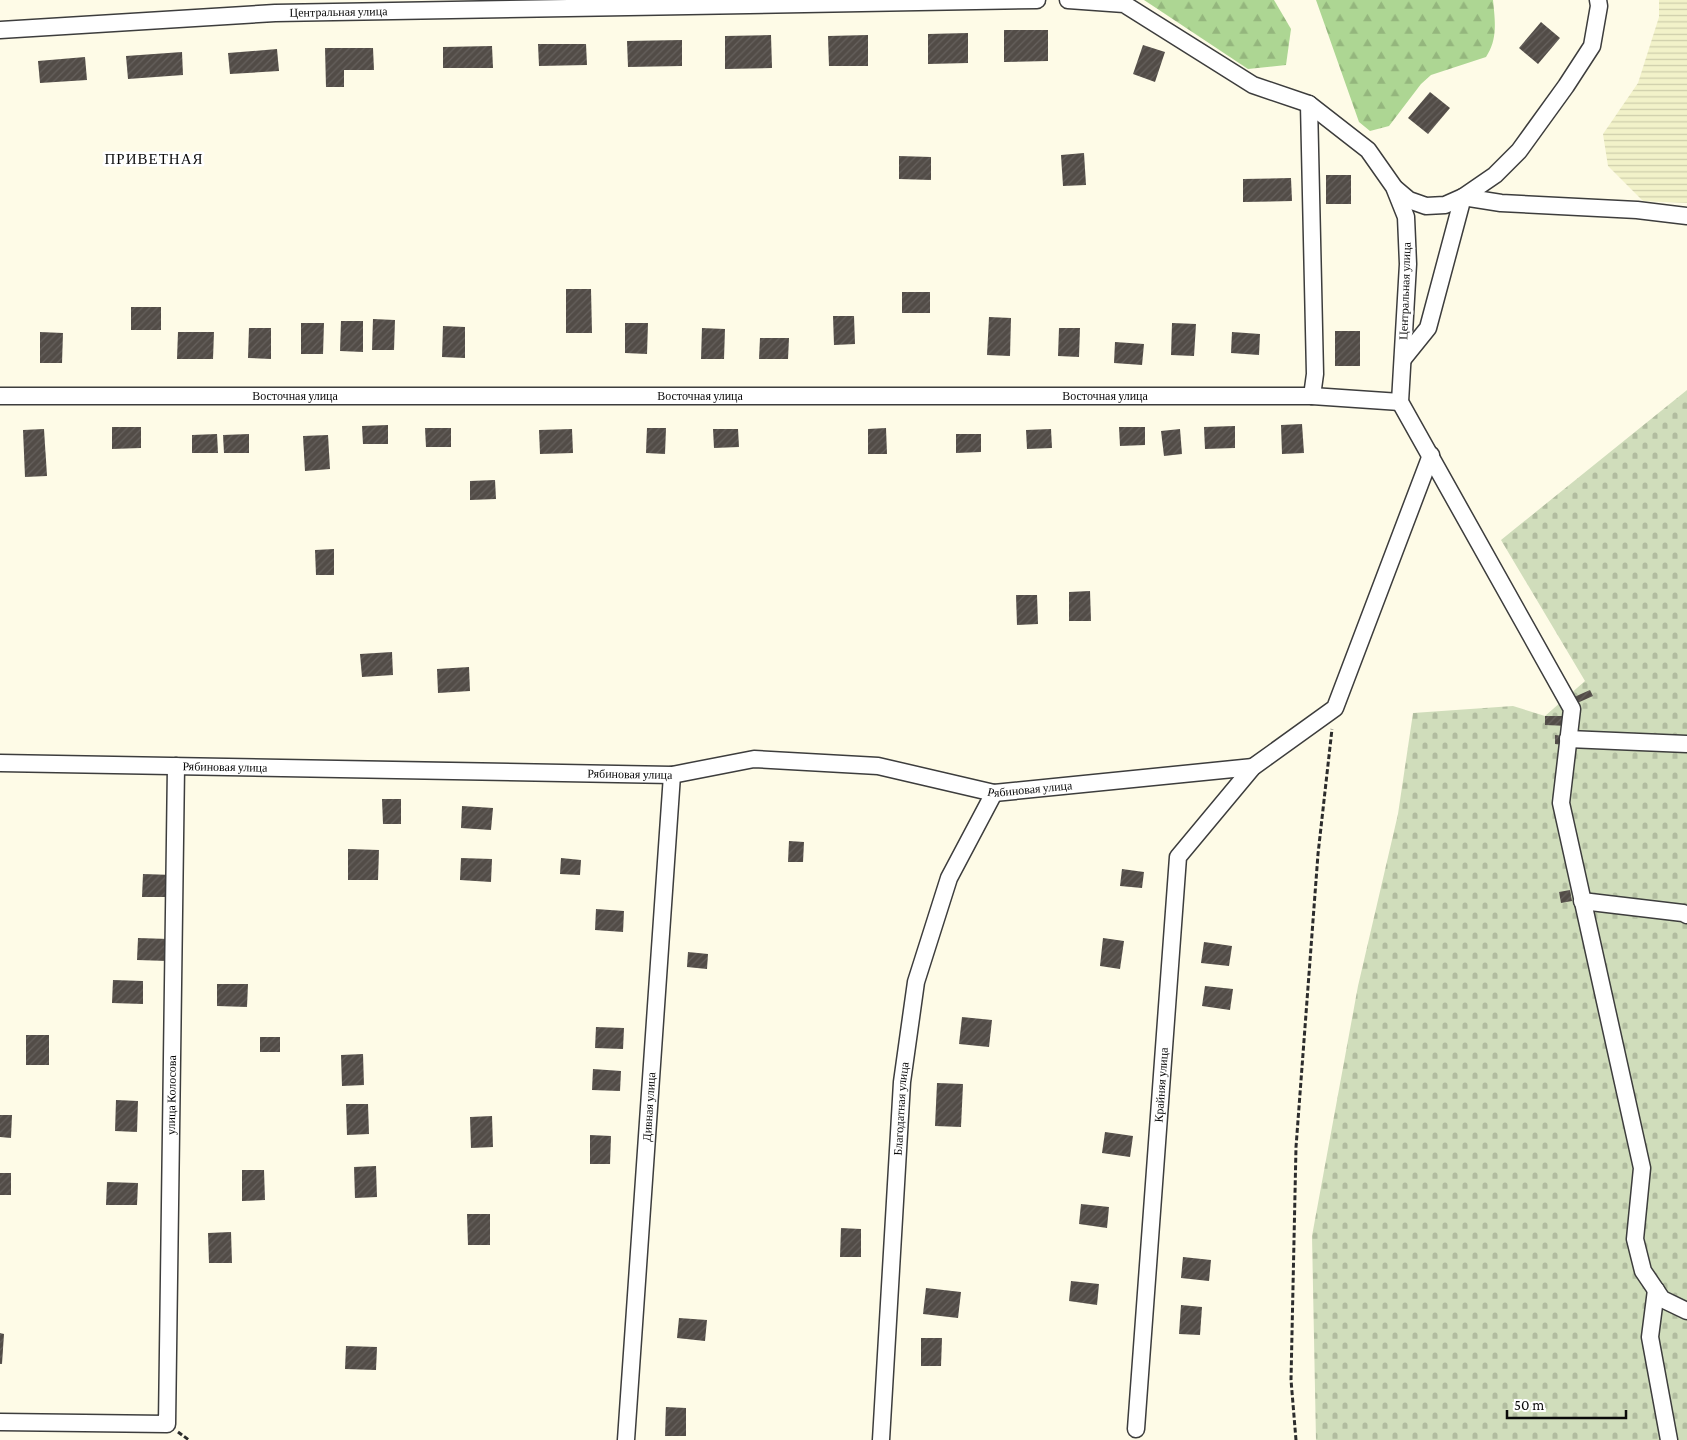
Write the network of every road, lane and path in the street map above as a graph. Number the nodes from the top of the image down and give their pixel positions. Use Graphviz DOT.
graph roads {
  1 [pos="1036,0"];
  2 [pos="1068,0"];
  3 [pos="1598,0"];
  4 [pos="275,7"];
  5 [pos="0,30"];
  6 [pos="1308,104"];
  7 [pos="1394,187"];
  8 [pos="1463,197"];
  9 [pos="1687,216"];
  10 [pos="1403,359"];
  11 [pos="0,396"];
  12 [pos="1312,396"];
  13 [pos="1400,402"];
  14 [pos="1431,455"];
  15 [pos="1334,708"];
  16 [pos="1568,739"];
  17 [pos="1687,744"];
  18 [pos="0,763"];
  19 [pos="176,766"];
  20 [pos="1253,767"];
  21 [pos="672,775"];
  22 [pos="994,793"];
  23 [pos="1582,901"];
  24 [pos="1687,915"];
  25 [pos="1656,1290"];
  26 [pos="1687,1311"];
  27 [pos="0,1422"];
  28 [pos="1136,1428"];
  29 [pos="626,1440"];
  30 [pos="881,1440"];
  31 [pos="1296,1440"];
  32 [pos="1669,1440"];
  1 -- 4 [label="street, Центральная улица"];
  2 -- 6 [label="street, Центральная улица"];
  3 -- 8 [label="street"];
  4 -- 5 [label="street, Центральная улица"];
  6 -- 7 [label="street, Центральная улица"];
  6 -- 12 [label="street"];
  7 -- 8 [label="street"];
  7 -- 10 [label="street, Центральная улица"];
  8 -- 9 [label="street"];
  8 -- 10 [label="street"];
  10 -- 13 [label="street, Центральная улица"];
  11 -- 12 [label="street, Восточная улица"];
  12 -- 13 [label="street, Восточная улица"];
  13 -- 14 [label="street"];
  14 -- 15 [label="street"];
  14 -- 16 [label="street"];
  15 -- 20 [label="street, Крайняя улица"];
  15 -- 31 [label="path"];
  16 -- 17 [label="street"];
  16 -- 23 [label="street"];
  18 -- 19 [label="street, Рябиновая улица"];
  19 -- 21 [label="street, Рябиновая улица"];
  19 -- 27 [label="street, улица Колосова"];
  20 -- 22 [label="street, Рябиновая улица"];
  20 -- 28 [label="street, Крайняя улица"];
  21 -- 22 [label="street, Рябиновая улица"];
  21 -- 29 [label="street, Дивная улица"];
  22 -- 30 [label="street, Благодатная улица"];
  23 -- 24 [label="street"];
  23 -- 25 [label="street"];
  25 -- 26 [label="street"];
  25 -- 32 [label="street"];
}
